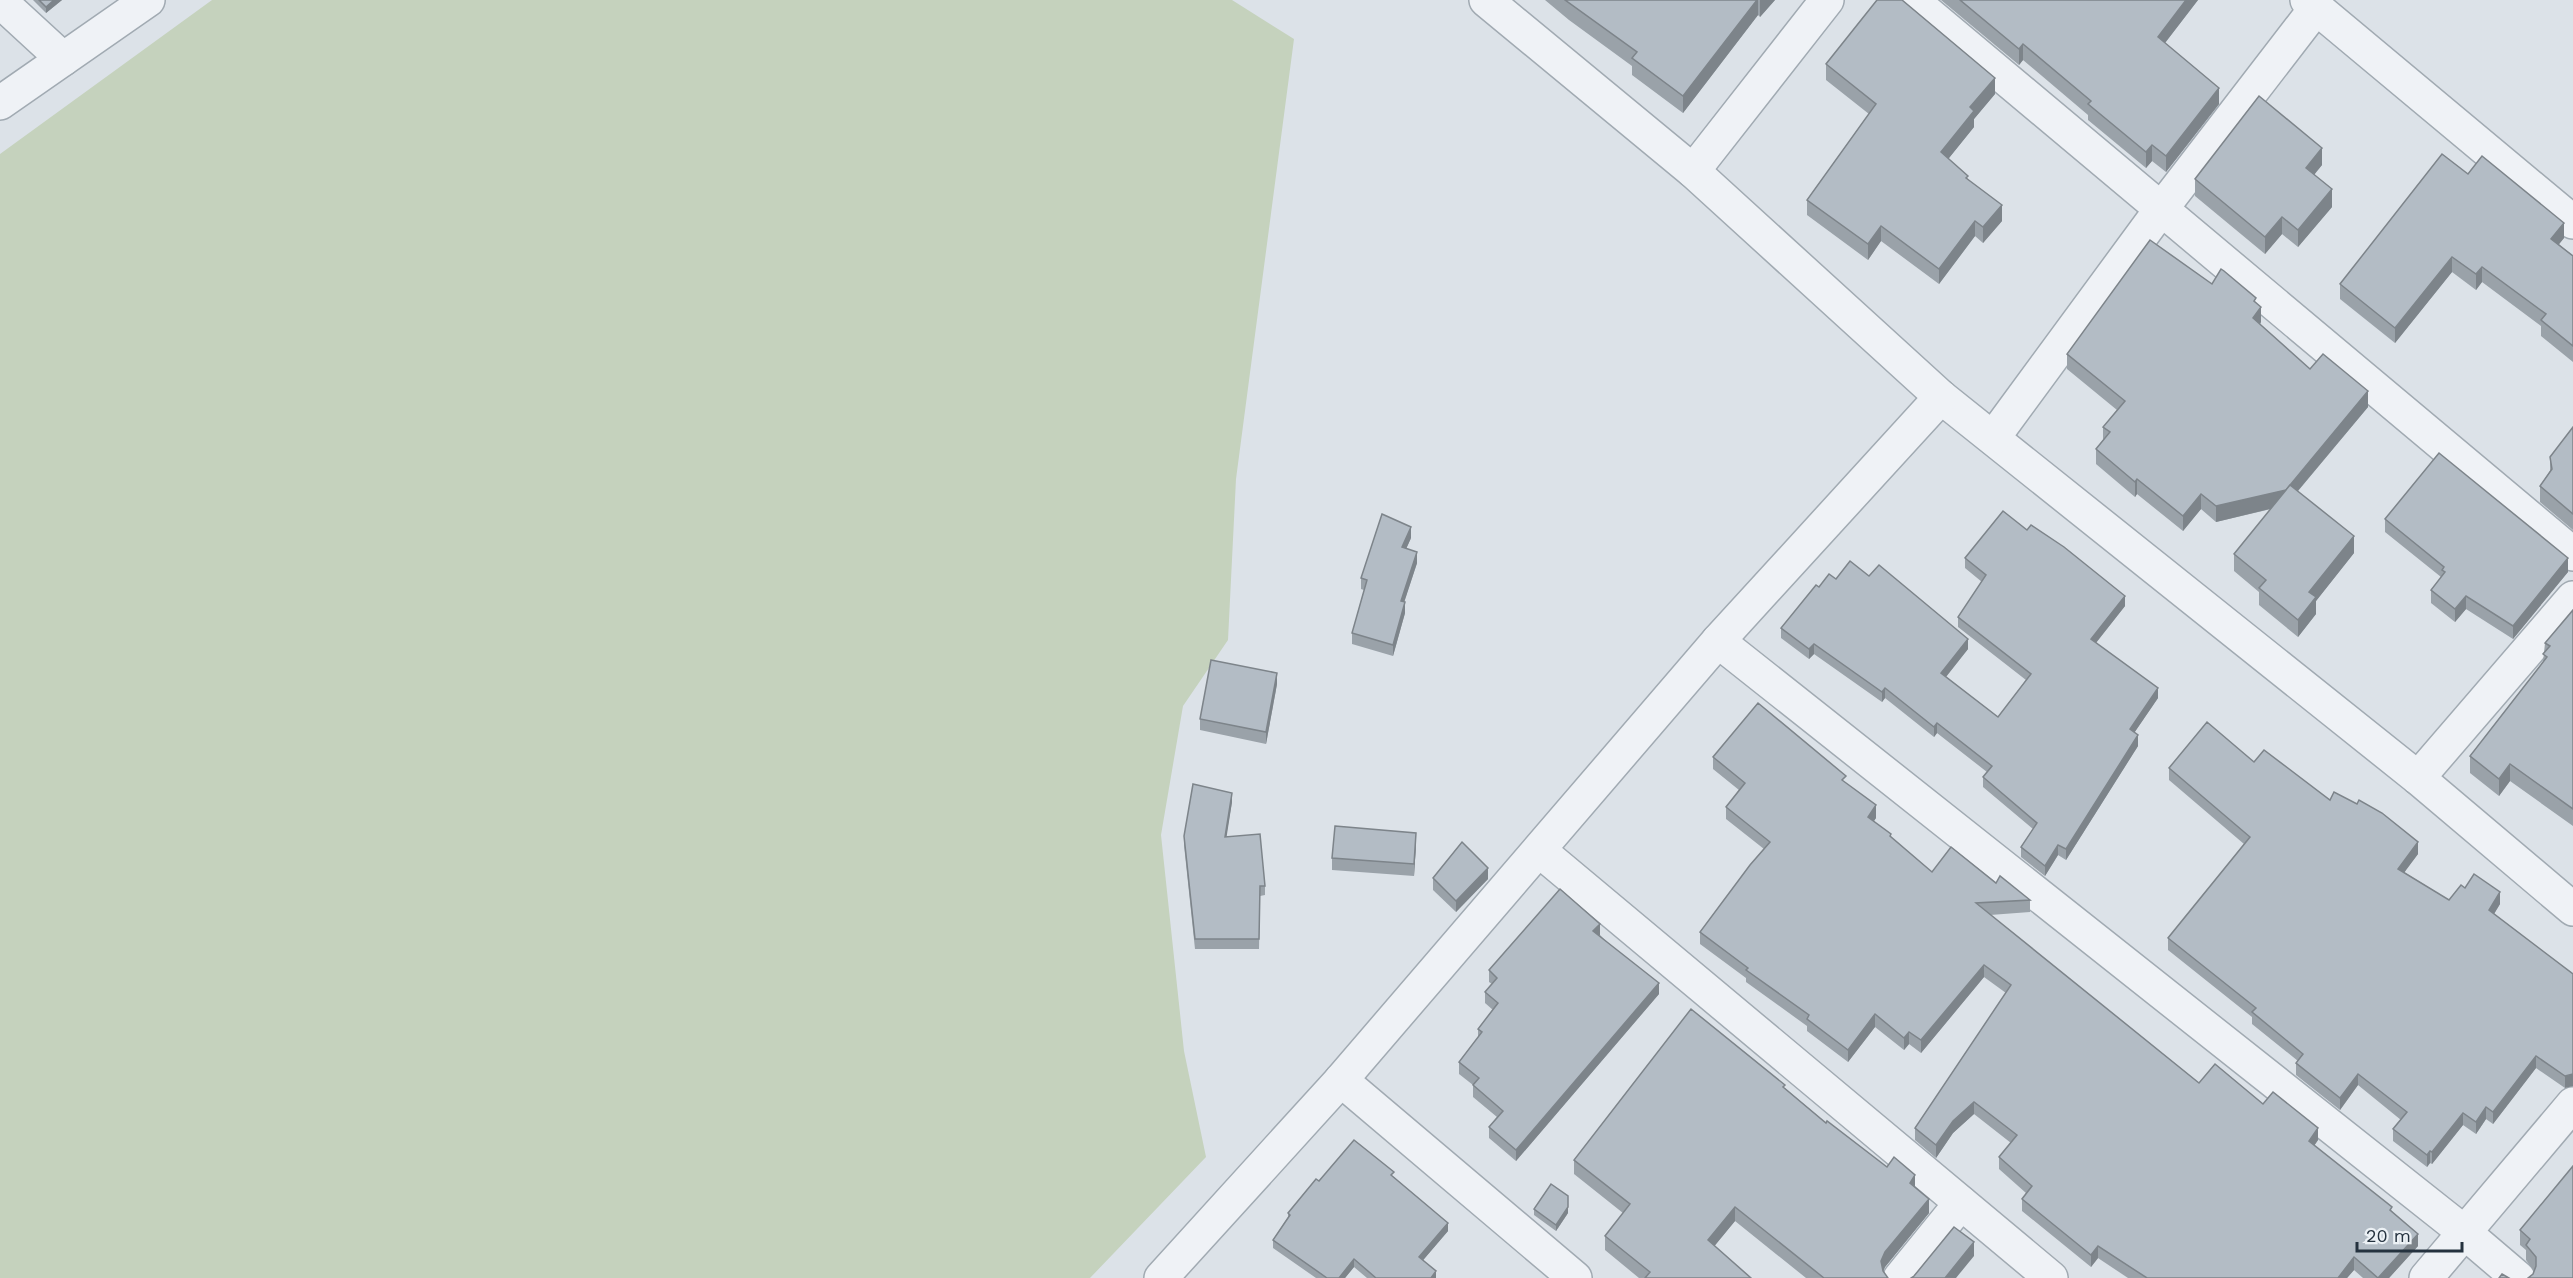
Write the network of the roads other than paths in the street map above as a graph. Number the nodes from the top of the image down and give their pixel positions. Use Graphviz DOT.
graph roads {
  1 [pos="148,0"];
  2 [pos="1486,0"];
  3 [pos="1827,0"];
  4 [pos="1912,0"];
  5 [pos="0,1"];
  6 [pos="2312,4"];
  7 [pos="63,59"];
  8 [pos="0,103"];
  9 [pos="1693,171"];
  10 [pos="2162,208"];
  11 [pos="2573,222"];
  12 [pos="1941,397"];
  13 [pos="1993,438"];
  14 [pos="2573,554"];
  15 [pos="2573,598"];
  16 [pos="1718,641"];
  17 [pos="2418,778"];
  18 [pos="1540,850"];
  19 [pos="2573,909"];
  20 [pos="1341,1080"];
  21 [pos="2573,1104"];
  22 [pos="1961,1203"];
  23 [pos="2464,1232"];
  24 [pos="1161,1278"];
  25 [pos="1575,1278"];
  26 [pos="1900,1278"];
  27 [pos="2051,1278"];
  28 [pos="2426,1278"];
  29 [pos="2518,1278"];
  1 -- 7 [label="street"];
  2 -- 9 [label="street"];
  3 -- 9 [label="street"];
  4 -- 10 [label="street"];
  5 -- 7 [label="street"];
  6 -- 10 [label="street"];
  6 -- 11 [label="street"];
  7 -- 8 [label="street"];
  9 -- 12 [label="street"];
  10 -- 13 [label="street"];
  10 -- 14 [label="street"];
  12 -- 13 [label="street"];
  12 -- 16 [label="street"];
  13 -- 17 [label="street"];
  15 -- 17 [label="street"];
  16 -- 18 [label="street"];
  16 -- 23 [label="street"];
  17 -- 19 [label="street"];
  18 -- 20 [label="street"];
  18 -- 22 [label="street"];
  20 -- 24 [label="street"];
  20 -- 25 [label="street"];
  21 -- 23 [label="street"];
  22 -- 26 [label="street"];
  22 -- 27 [label="street"];
  23 -- 28 [label="street"];
  23 -- 29 [label="street"];
}
